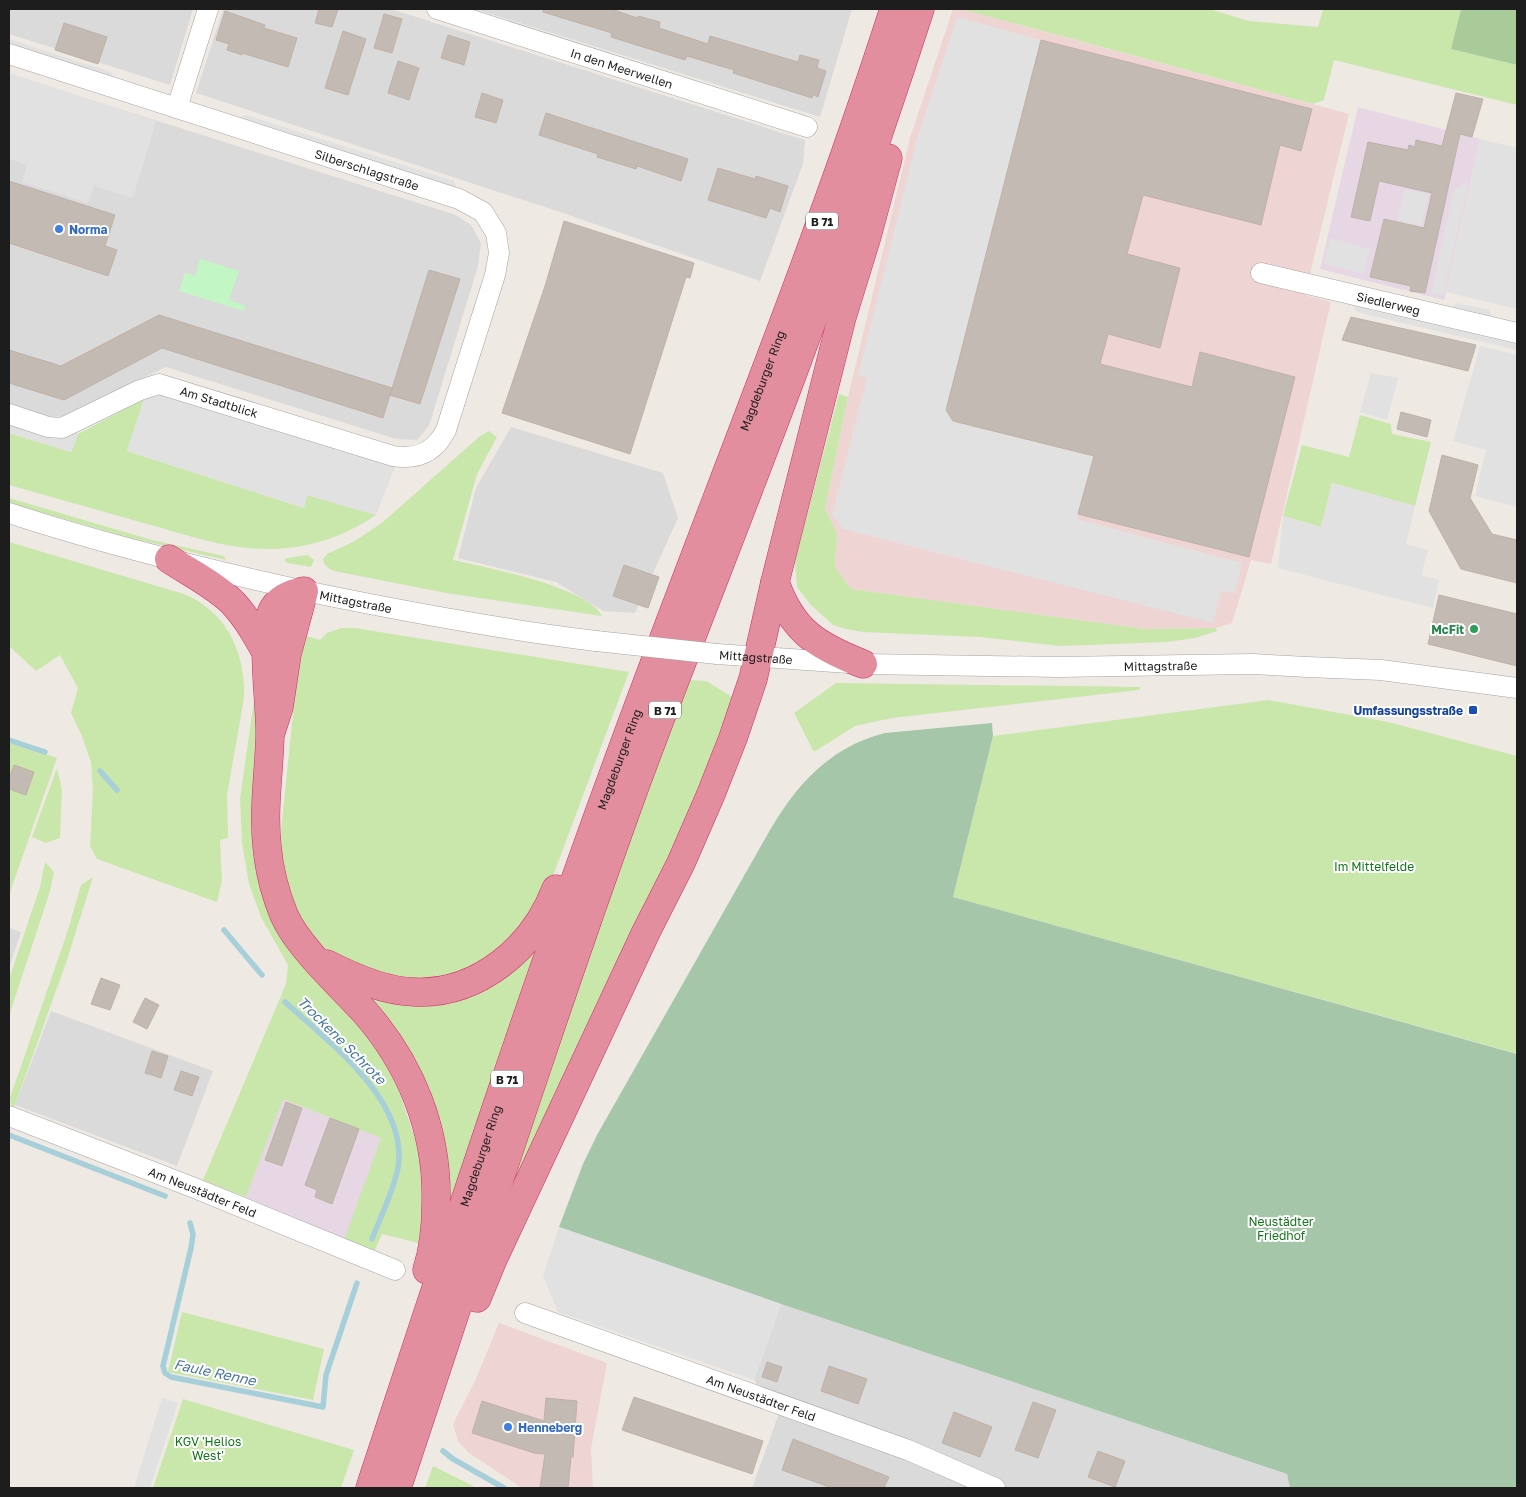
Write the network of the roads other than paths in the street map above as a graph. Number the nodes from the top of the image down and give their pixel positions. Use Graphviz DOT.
graph roads {
  1 [pos="208,9"];
  2 [pos="437,9"];
  3 [pos="894,9"];
  4 [pos="920,9"];
  5 [pos="934,9"];
  6 [pos="9,54"];
  7 [pos="177,108"];
  8 [pos="807,127"];
  9 [pos="1261,273"];
  10 [pos="1517,333"];
  11 [pos="9,414"];
  12 [pos="432,449"];
  13 [pos="9,513"];
  14 [pos="169,559"];
  15 [pos="775,582"];
  16 [pos="304,591"];
  17 [pos="267,654"];
  18 [pos="759,657"];
  19 [pos="863,664"];
  20 [pos="1517,688"];
  21 [pos="270,735"];
  22 [pos="618,761"];
  23 [pos="313,956"];
  24 [pos="9,1116"];
  25 [pos="395,1270"];
  26 [pos="525,1313"];
  27 [pos="400,1399"];
  28 [pos="421,1415"];
  29 [pos="370,1488"];
  30 [pos="397,1488"];
  31 [pos="995,1488"];
  1 -- 7 [label="street"];
  2 -- 8 [label="street, In den Meerwellen"];
  3 -- 22 [label="highway, Magdeburger Ring / B 71"];
  4 -- 28 [label="highway, Magdeburger Ring / B 71"];
  5 -- 15 [label="highway"];
  6 -- 7 [label="street, Silberschlagstraße"];
  7 -- 12 [label="street, Silberschlagstraße"];
  9 -- 10 [label="street, Siedlerweg"];
  11 -- 12 [label="street, Am Stadtblick"];
  13 -- 14 [label="street, Mittagstraße"];
  14 -- 16 [label="street, Mittagstraße"];
  14 -- 17 [label="highway"];
  15 -- 18 [label="highway"];
  15 -- 19 [label="highway"];
  16 -- 17 [label="highway"];
  16 -- 18 [label="street, Mittagstraße, bridge"];
  16 -- 21 [label="highway"];
  17 -- 21 [label="highway"];
  18 -- 19 [label="street, Mittagstraße"];
  18 -- 28 [label="highway"];
  19 -- 20 [label="street, Mittagstraße"];
  21 -- 23 [label="highway"];
  22 -- 23 [label="highway"];
  22 -- 27 [label="highway, Magdeburger Ring / B 71"];
  23 -- 27 [label="highway"];
  24 -- 25 [label="street, Am Neustädter Feld"];
  26 -- 31 [label="street, Am Neustädter Feld"];
  27 -- 29 [label="highway, Magdeburger Ring / B 71"];
  28 -- 30 [label="highway, Magdeburger Ring / B 71"];
}
